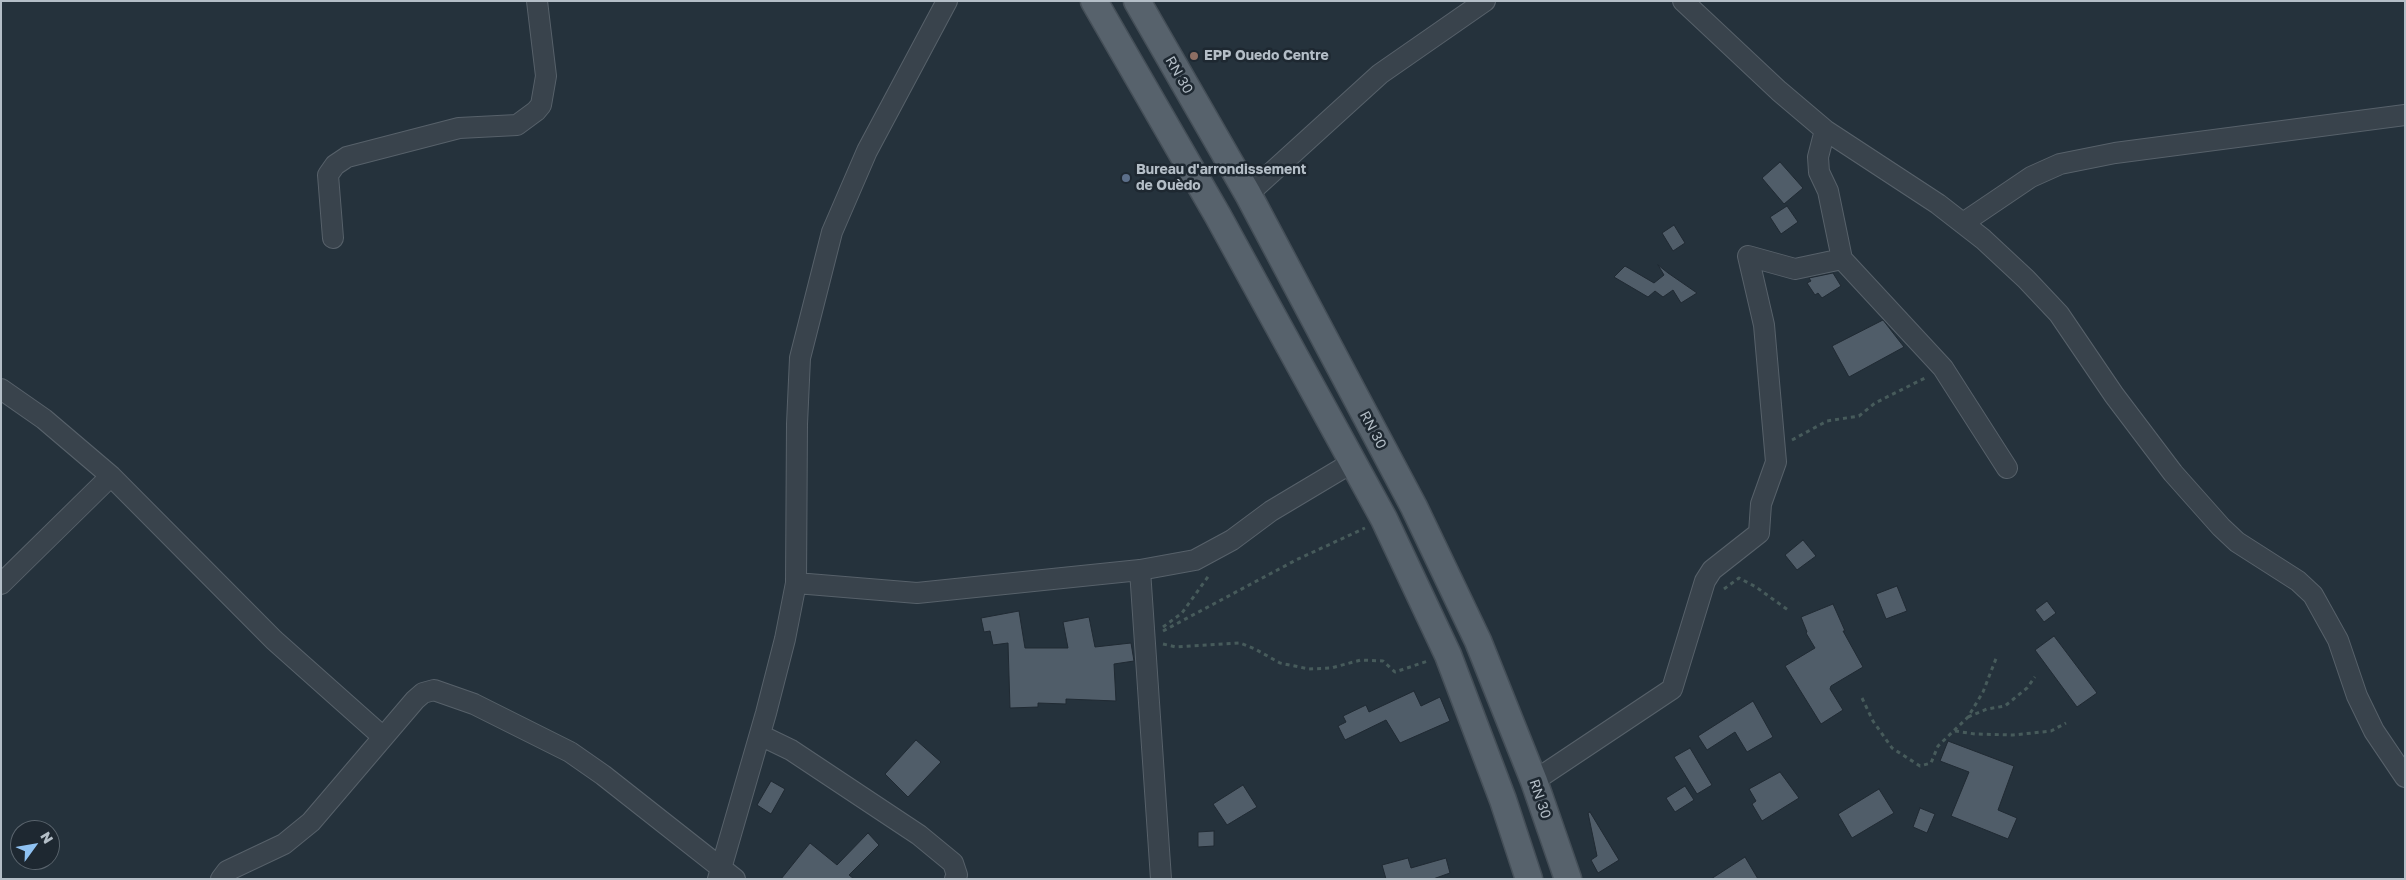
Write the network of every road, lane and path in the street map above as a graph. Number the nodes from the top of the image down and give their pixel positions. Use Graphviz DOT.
graph roads {
  1 [pos="537,1"];
  2 [pos="947,1"];
  3 [pos="1094,1"];
  4 [pos="1137,1"];
  5 [pos="1485,1"];
  6 [pos="1683,1"];
  7 [pos="2405,115"];
  8 [pos="1825,130"];
  9 [pos="1248,194"];
  10 [pos="1962,222"];
  11 [pos="332,238"];
  12 [pos="1842,259"];
  13 [pos="1943,368"];
  14 [pos="1,389"];
  15 [pos="1775,449"];
  16 [pos="1353,462"];
  17 [pos="2007,468"];
  18 [pos="111,476"];
  19 [pos="1384,519"];
  20 [pos="1214,568"];
  21 [pos="1140,570"];
  22 [pos="1,584"];
  23 [pos="796,584"];
  24 [pos="1699,605"];
  25 [pos="1788,610"];
  26 [pos="1145,641"];
  27 [pos="1448,655"];
  28 [pos="1997,656"];
  29 [pos="2035,677"];
  30 [pos="1862,698"];
  31 [pos="1968,717"];
  32 [pos="2066,724"];
  33 [pos="1955,730"];
  34 [pos="760,735"];
  35 [pos="383,737"];
  36 [pos="2405,777"];
  37 [pos="1534,781"];
  38 [pos="725,875"];
  39 [pos="221,879"];
  40 [pos="955,879"];
  41 [pos="1160,879"];
  42 [pos="1528,879"];
  43 [pos="1568,879"];
  1 -- 11 [label="street"];
  2 -- 23 [label="street"];
  3 -- 16 [label="main road"];
  4 -- 9 [label="main road, RN 30 / RN 30"];
  5 -- 9 [label="street"];
  6 -- 8 [label="street"];
  7 -- 10 [label="street"];
  8 -- 10 [label="street"];
  8 -- 12 [label="street"];
  9 -- 37 [label="main road, RN 30 / RN 30"];
  10 -- 36 [label="street"];
  12 -- 13 [label="street"];
  12 -- 15 [label="street"];
  13 -- 15 [label="path"];
  13 -- 17 [label="street"];
  14 -- 18 [label="street"];
  15 -- 24 [label="street"];
  16 -- 19 [label="main road"];
  16 -- 21 [label="street"];
  18 -- 22 [label="street"];
  18 -- 35 [label="street"];
  19 -- 26 [label="path"];
  19 -- 27 [label="main road"];
  20 -- 26 [label="path"];
  21 -- 23 [label="street"];
  21 -- 26 [label="street"];
  23 -- 34 [label="street"];
  24 -- 25 [label="path"];
  24 -- 37 [label="street"];
  26 -- 27 [label="path"];
  26 -- 41 [label="street"];
  27 -- 42 [label="main road"];
  28 -- 31 [label="path"];
  29 -- 31 [label="path"];
  30 -- 33 [label="path"];
  31 -- 33 [label="path"];
  32 -- 33 [label="path"];
  34 -- 38 [label="street"];
  34 -- 40 [label="street"];
  35 -- 38 [label="street"];
  35 -- 39 [label="street"];
  37 -- 43 [label="main road, RN 30 / RN 30"];
}
